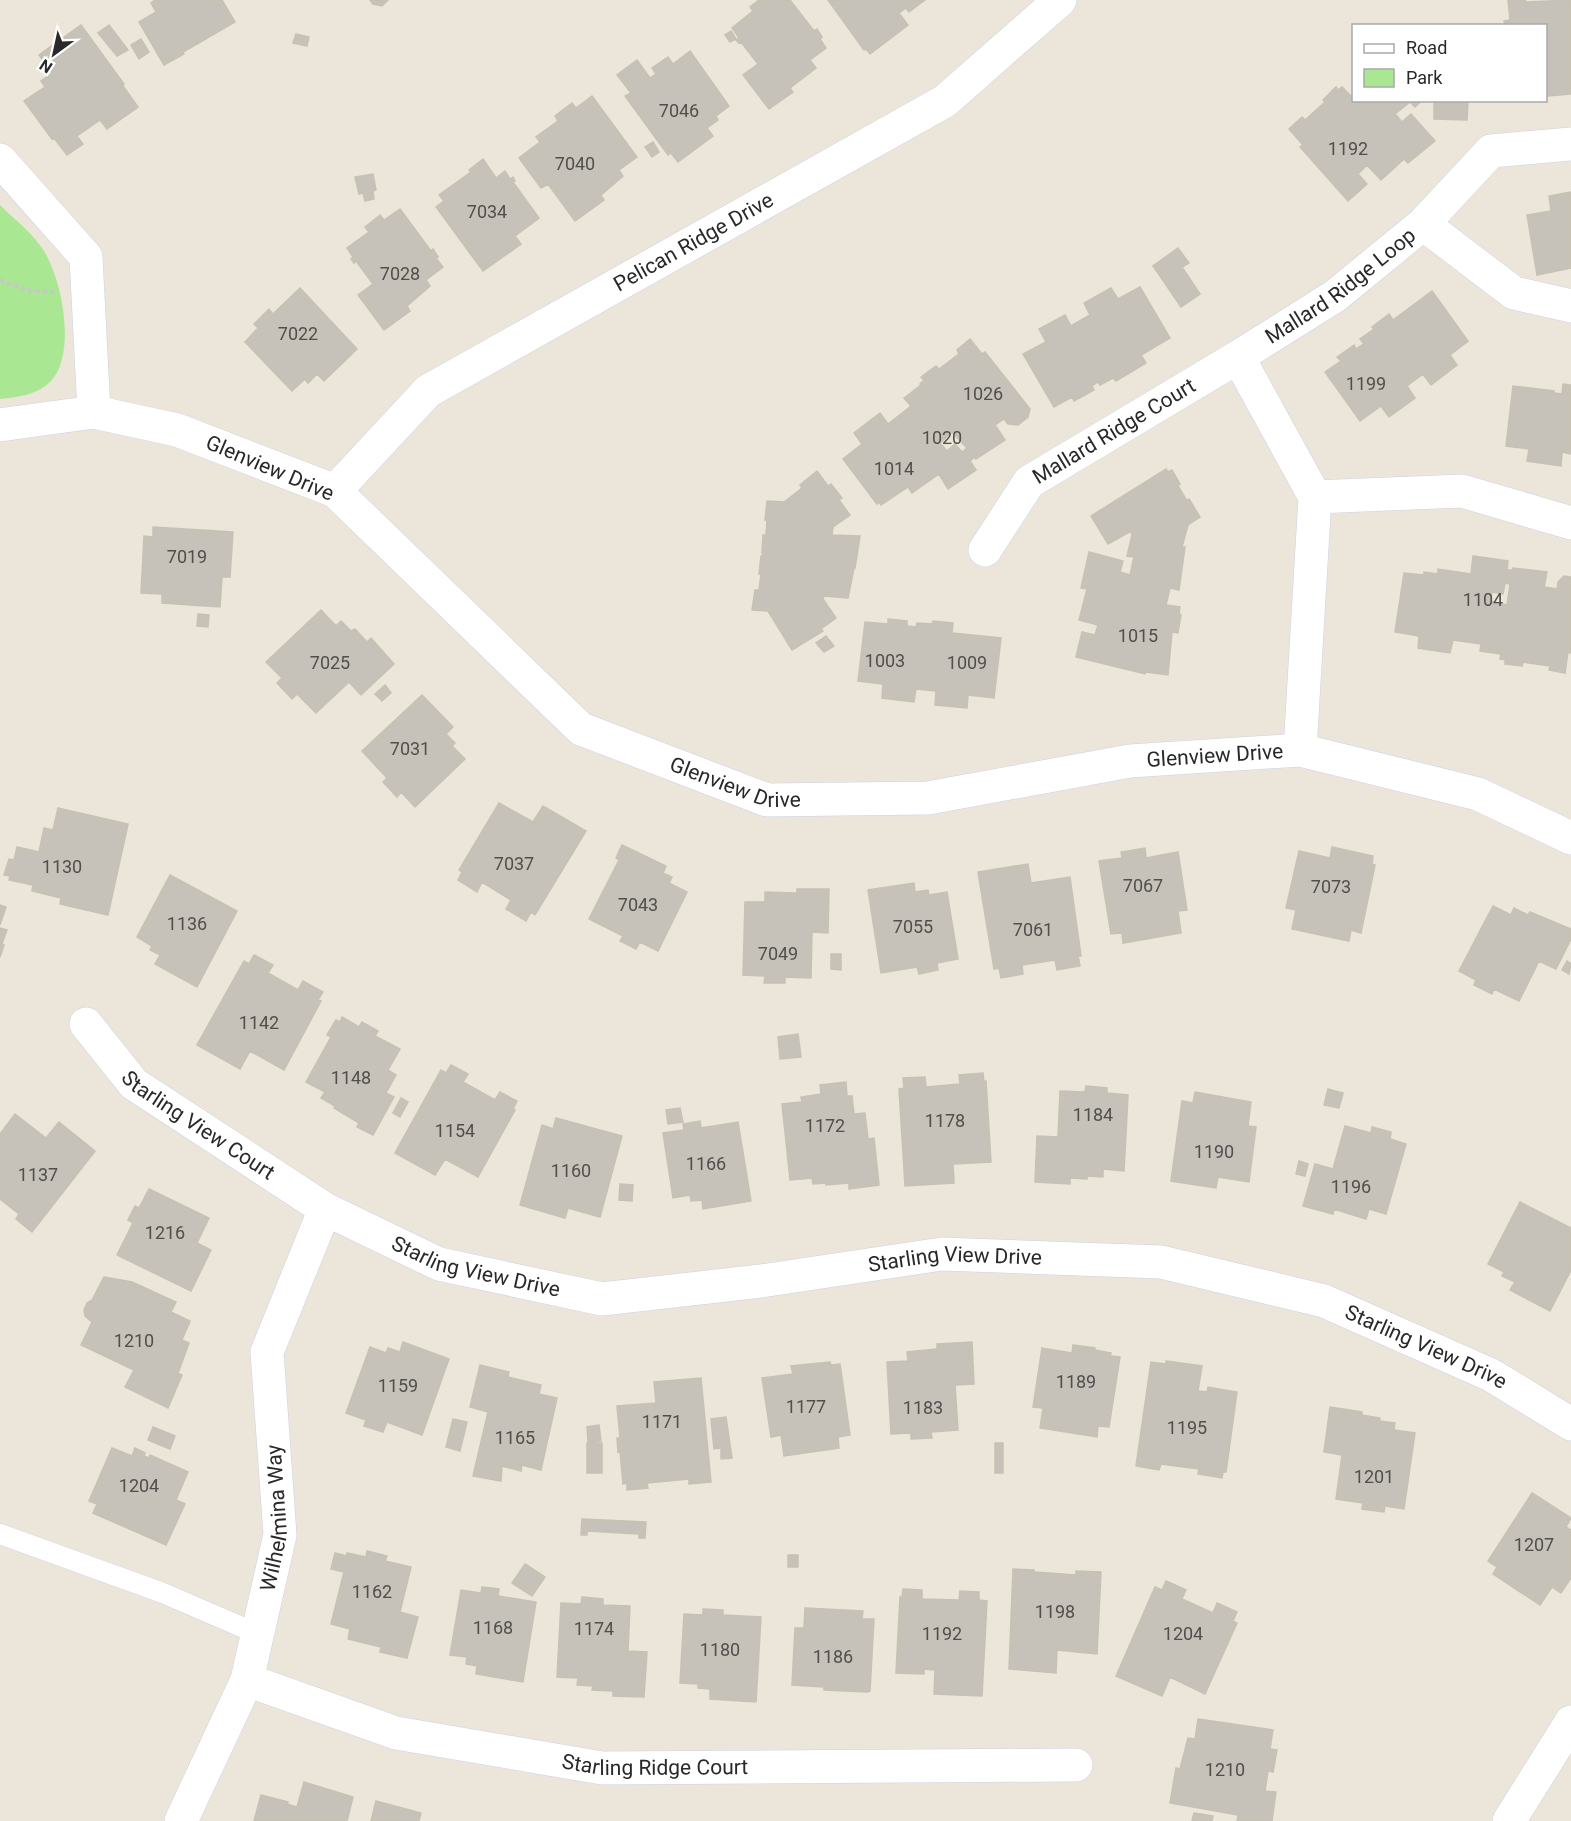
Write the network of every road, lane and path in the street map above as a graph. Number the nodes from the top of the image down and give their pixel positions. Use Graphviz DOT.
graph roads {
  1 [pos="1060,0"];
  2 [pos="1571,144"];
  3 [pos="0,160"];
  4 [pos="1423,224"];
  5 [pos="0,280"];
  6 [pos="54,292"];
  7 [pos="1571,306"];
  8 [pos="1238,357"];
  9 [pos="94,412"];
  10 [pos="0,425"];
  11 [pos="335,491"];
  12 [pos="1315,497"];
  13 [pos="1571,523"];
  14 [pos="985,549"];
  15 [pos="1300,750"];
  16 [pos="1571,838"];
  17 [pos="86,1024"];
  18 [pos="325,1209"];
  19 [pos="1571,1424"];
  20 [pos="0,1534"];
  21 [pos="258,1634"];
  22 [pos="248,1680"];
  23 [pos="1571,1722"];
  24 [pos="1076,1765"];
  25 [pos="181,1821"];
  26 [pos="1509,1821"];
  1 -- 11 [label="street, Pelican Ridge Drive"];
  2 -- 4 [label="street, Mallard Ridge Loop"];
  3 -- 9 [label="street"];
  4 -- 7 [label="street"];
  4 -- 8 [label="street, Mallard Ridge Loop"];
  5 -- 6 [label="path"];
  8 -- 12 [label="street"];
  8 -- 14 [label="street, Mallard Ridge Court"];
  9 -- 10 [label="street, Glenview Drive"];
  9 -- 11 [label="street, Glenview Drive"];
  11 -- 15 [label="street, Glenview Drive"];
  12 -- 13 [label="street"];
  12 -- 15 [label="street"];
  15 -- 16 [label="street, Glenview Drive"];
  17 -- 18 [label="street, Starling View Court"];
  18 -- 19 [label="street, Starling View Drive"];
  18 -- 21 [label="street, Wilhelmina Way"];
  20 -- 21 [label="lane"];
  21 -- 22 [label="street, Wilhelmina Way"];
  22 -- 24 [label="street, Starling Ridge Court"];
  22 -- 25 [label="street, Wilhelmina Way"];
  23 -- 26 [label="street"];
}
